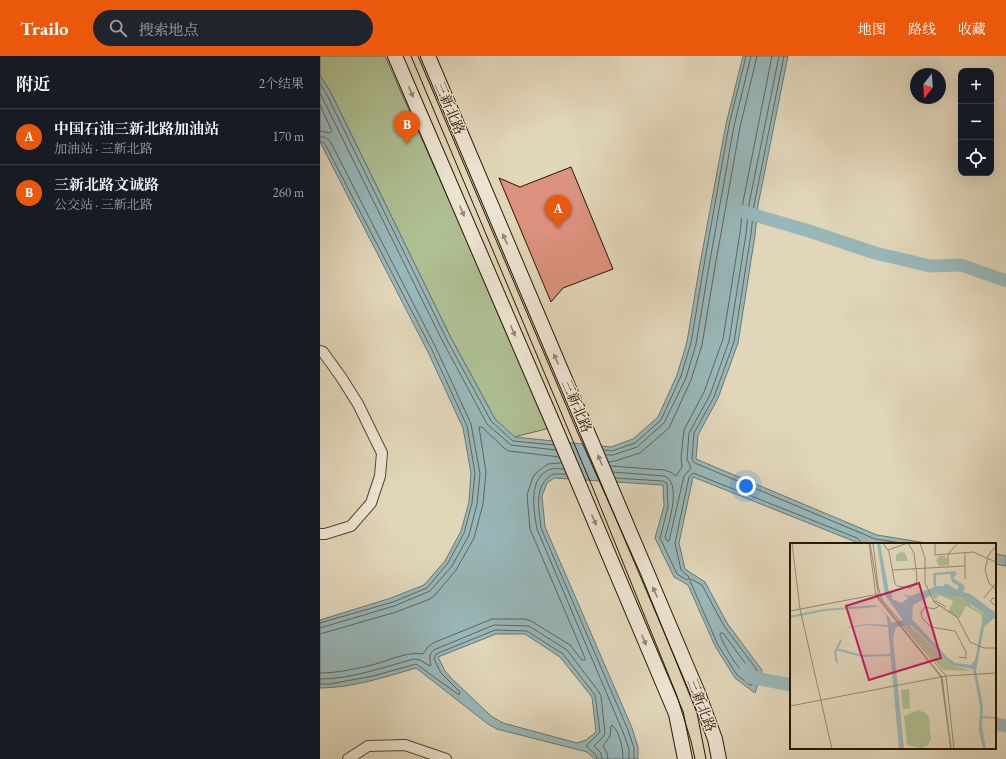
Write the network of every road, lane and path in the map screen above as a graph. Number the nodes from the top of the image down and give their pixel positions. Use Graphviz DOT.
graph roads {
  1 [pos="395,56"];
  2 [pos="428,56"];
  3 [pos="320,351"];
  4 [pos="320,534"];
  5 [pos="348,759"];
  6 [pos="446,759"];
  7 [pos="685,759"];
  8 [pos="719,759"];
  1 -- 7 [label="main road, 三新北路, one-way"];
  8 -- 2 [label="main road, 三新北路, one-way"];
  3 -- 4 [label="street"];
  5 -- 6 [label="street"];
}
